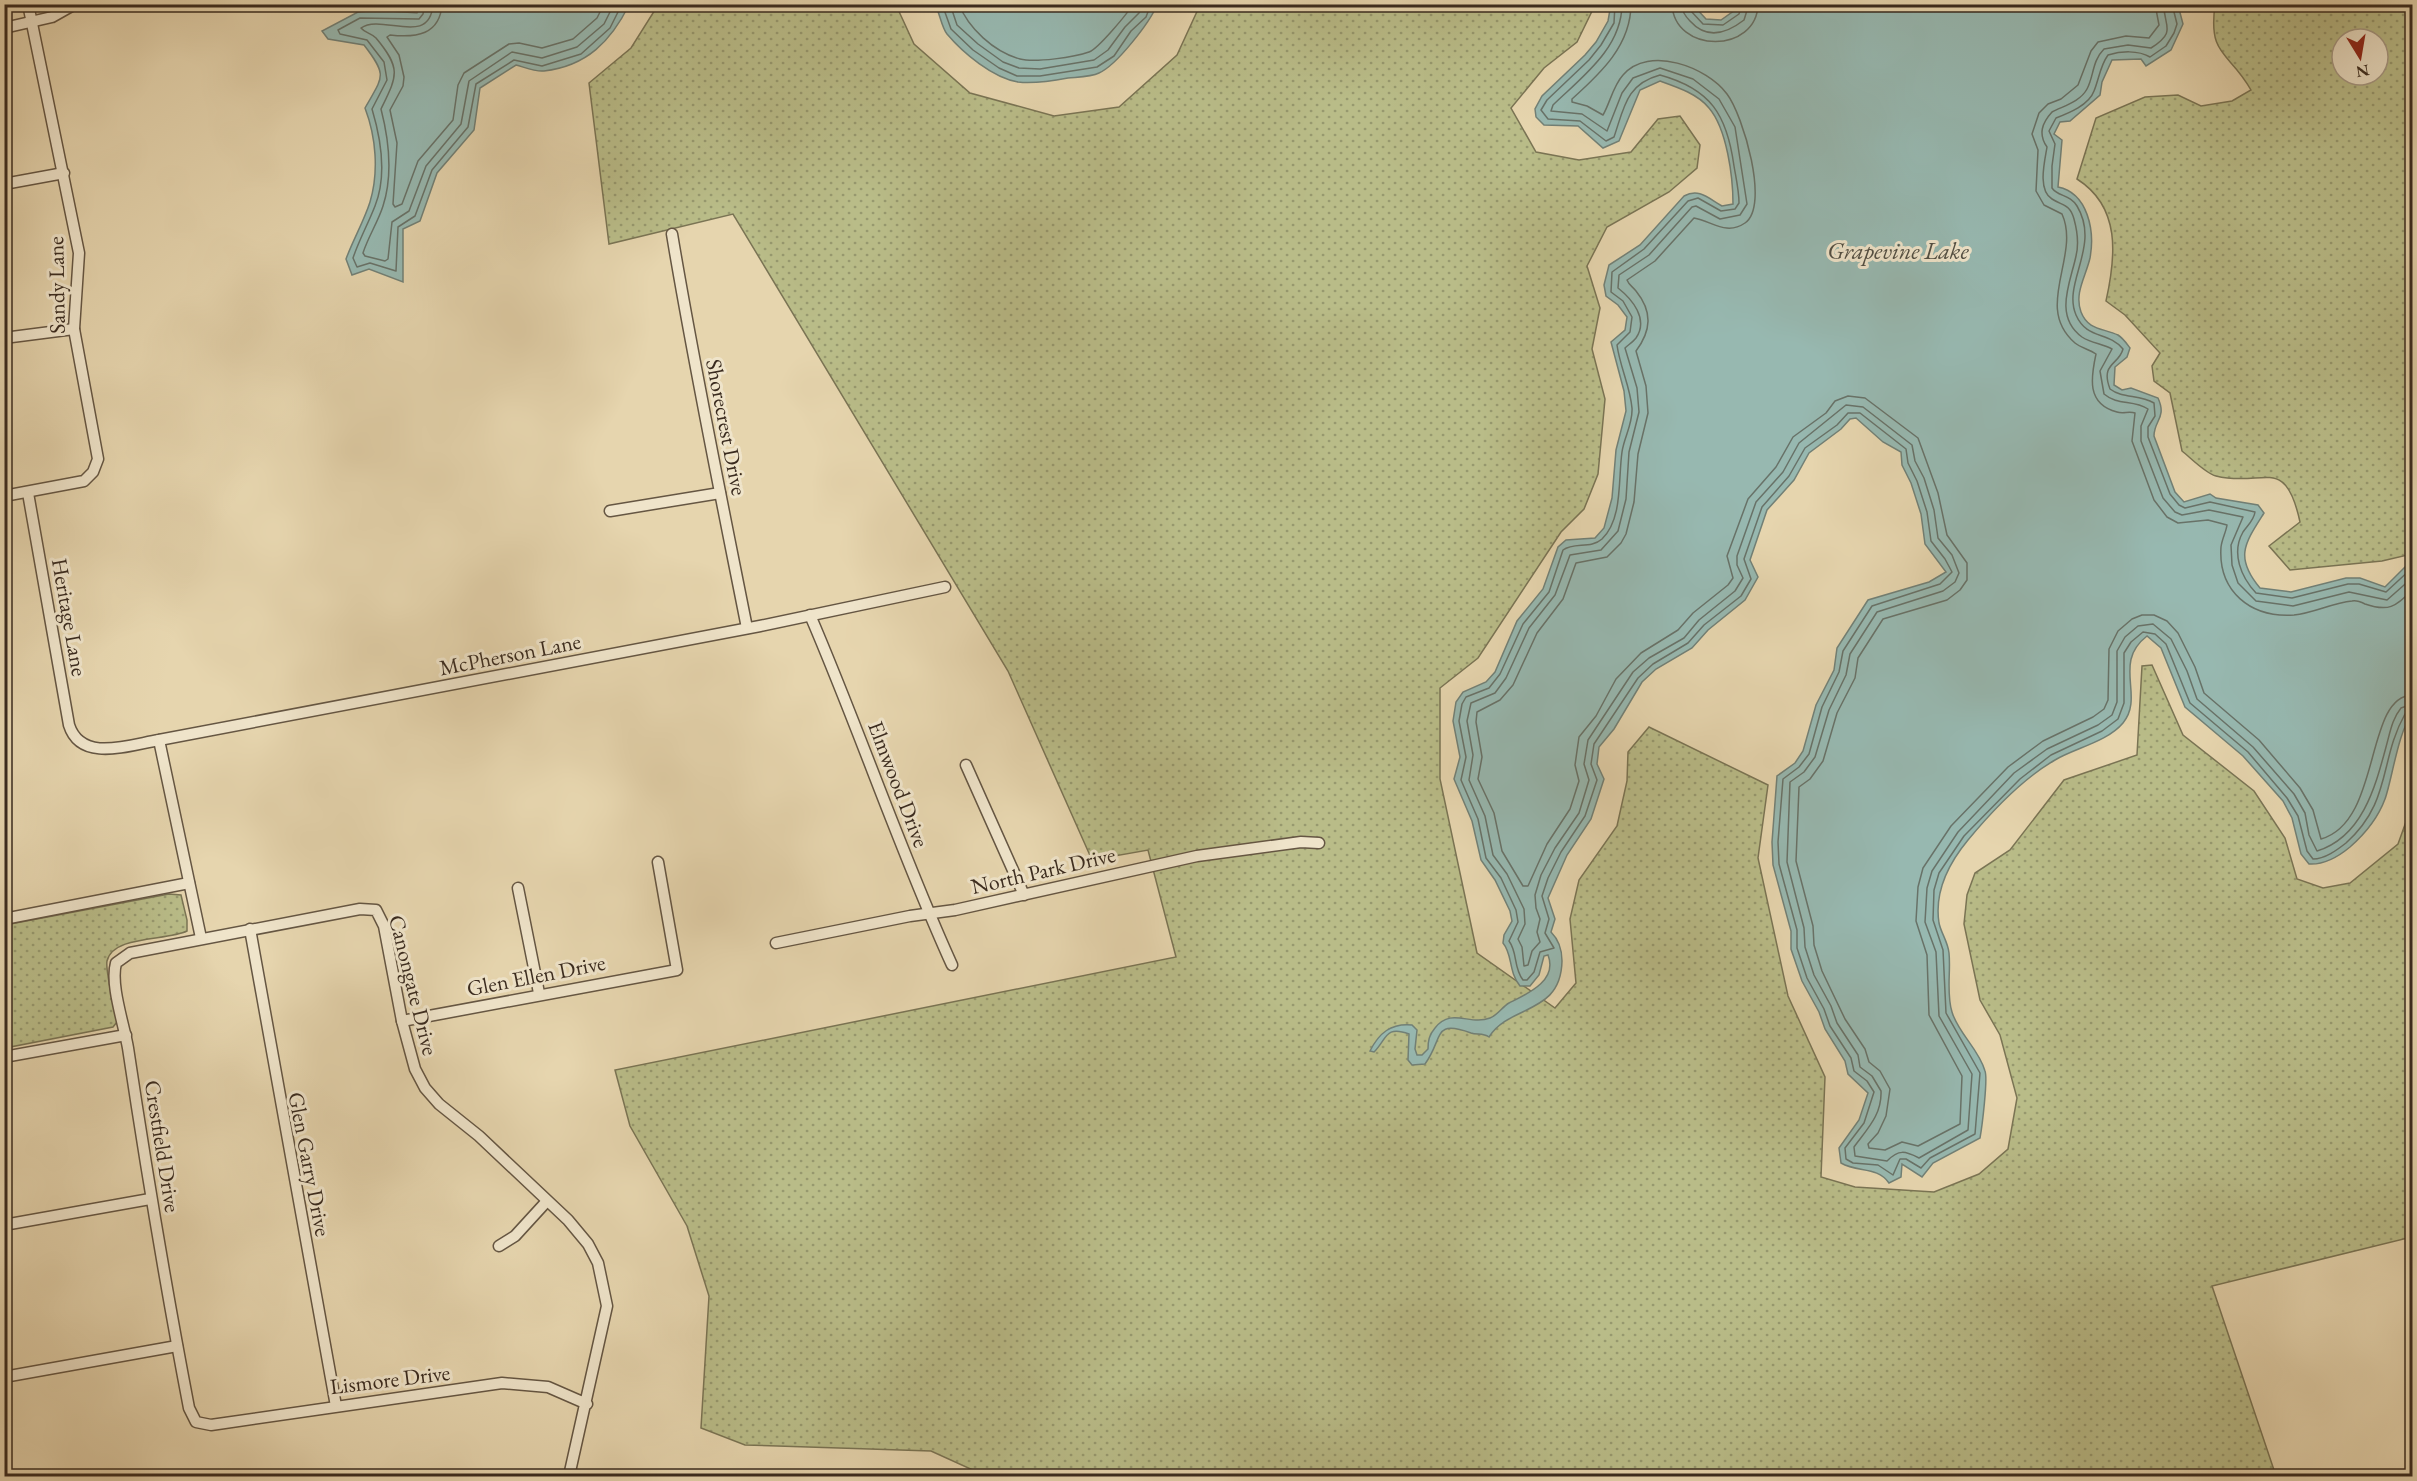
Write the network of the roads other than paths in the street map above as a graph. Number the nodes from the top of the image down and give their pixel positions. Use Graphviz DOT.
graph roads {
  1 [pos="28,4"];
  2 [pos="75,4"];
  3 [pos="32,22"];
  4 [pos="4,28"];
  5 [pos="64,173"];
  6 [pos="4,184"];
  7 [pos="672,234"];
  8 [pos="74,329"];
  9 [pos="4,338"];
  10 [pos="28,493"];
  11 [pos="720,493"];
  12 [pos="4,496"];
  13 [pos="610,511"];
  14 [pos="945,587"];
  15 [pos="810,615"];
  16 [pos="747,628"];
  17 [pos="159,740"];
  18 [pos="81,745"];
  19 [pos="966,765"];
  20 [pos="1319,843"];
  21 [pos="658,862"];
  22 [pos="189,883"];
  23 [pos="518,888"];
  24 [pos="1024,894"];
  25 [pos="928,913"];
  26 [pos="4,918"];
  27 [pos="250,929"];
  28 [pos="201,939"];
  29 [pos="777,943"];
  30 [pos="952,966"];
  31 [pos="539,993"];
  32 [pos="402,1021"];
  33 [pos="126,1035"];
  34 [pos="4,1057"];
  35 [pos="150,1199"];
  36 [pos="547,1201"];
  37 [pos="4,1225"];
  38 [pos="499,1246"];
  39 [pos="177,1346"];
  40 [pos="4,1377"];
  41 [pos="587,1404"];
  42 [pos="336,1406"];
  43 [pos="196,1422"];
  44 [pos="569,1476"];
  1 -- 3 [label="street, Sandy Lane"];
  2 -- 3 [label="street"];
  3 -- 4 [label="street"];
  3 -- 5 [label="street, Sandy Lane"];
  5 -- 6 [label="street"];
  5 -- 8 [label="street, Sandy Lane"];
  7 -- 11 [label="street, Shorecrest Drive"];
  8 -- 9 [label="street"];
  8 -- 10 [label="street, Sandy Lane"];
  10 -- 12 [label="street, Sandy Lane"];
  10 -- 18 [label="street, Heritage Lane"];
  11 -- 13 [label="street"];
  11 -- 16 [label="street, Shorecrest Drive"];
  14 -- 15 [label="street, McPherson Lane"];
  15 -- 16 [label="street, McPherson Lane"];
  15 -- 25 [label="street, Elmwood Drive"];
  16 -- 17 [label="street, McPherson Lane"];
  17 -- 18 [label="street, McPherson Lane"];
  17 -- 22 [label="street"];
  19 -- 24 [label="street"];
  20 -- 24 [label="street, North Park Drive"];
  21 -- 31 [label="street, Glen Ellen Drive"];
  22 -- 26 [label="street"];
  22 -- 28 [label="street"];
  23 -- 31 [label="street"];
  24 -- 25 [label="street, North Park Drive"];
  25 -- 29 [label="street, North Park Drive"];
  25 -- 30 [label="street, Elmwood Drive"];
  27 -- 28 [label="street, Canongate Drive"];
  27 -- 32 [label="street, Canongate Drive"];
  27 -- 42 [label="street, Glen Garry Drive"];
  28 -- 33 [label="street, Crestfield Drive"];
  31 -- 32 [label="street, Glen Ellen Drive"];
  32 -- 36 [label="street, Canongate Drive"];
  33 -- 34 [label="street"];
  33 -- 35 [label="street, Crestfield Drive"];
  35 -- 37 [label="street"];
  35 -- 39 [label="street, Crestfield Drive"];
  36 -- 38 [label="street"];
  36 -- 41 [label="street, Canongate Drive"];
  39 -- 40 [label="street"];
  39 -- 43 [label="street, Crestfield Drive"];
  41 -- 42 [label="street, Lismore Drive"];
  41 -- 44 [label="street, Canongate Drive"];
  42 -- 43 [label="street, Lismore Drive"];
}
